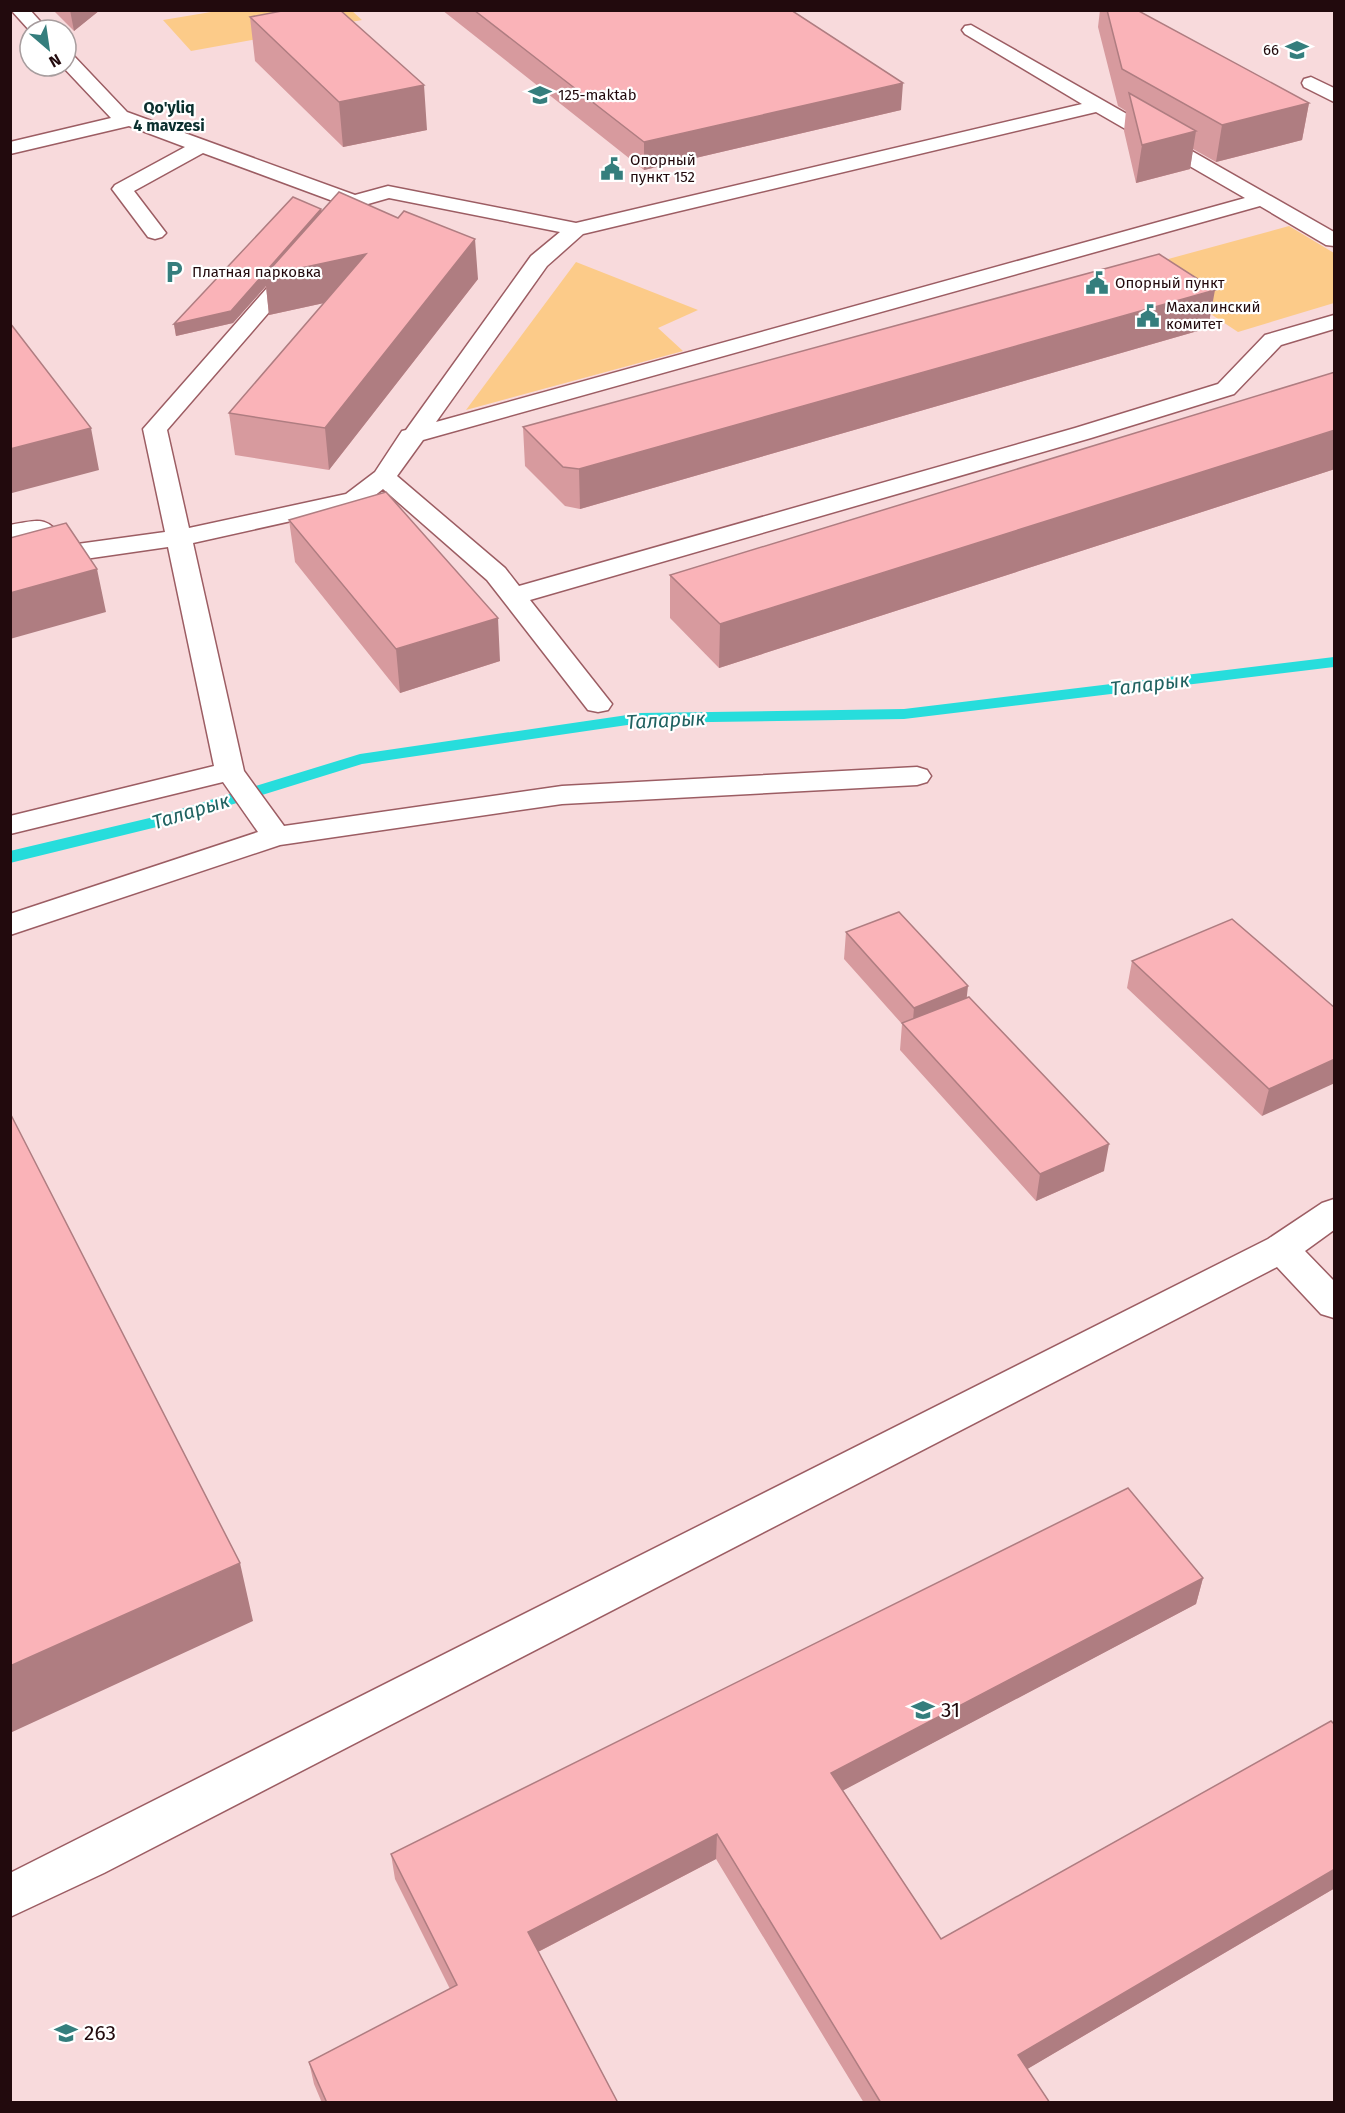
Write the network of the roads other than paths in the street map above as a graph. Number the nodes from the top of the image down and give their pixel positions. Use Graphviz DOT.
graph roads {
  1 [pos="971,30"];
  2 [pos="78,72"];
  3 [pos="1311,82"];
  4 [pos="1335,96"];
  5 [pos="1100,106"];
  6 [pos="133,119"];
  7 [pos="201,146"];
  8 [pos="10,148"];
  9 [pos="1264,199"];
  10 [pos="354,202"];
  11 [pos="576,229"];
  12 [pos="155,233"];
  13 [pos="1335,240"];
  14 [pos="1335,322"];
  15 [pos="411,436"];
  16 [pos="384,477"];
  17 [pos="10,533"];
  18 [pos="179,538"];
  19 [pos="513,596"];
  20 [pos="598,704"];
  21 [pos="230,771"];
  22 [pos="917,776"];
  23 [pos="10,825"];
  24 [pos="276,836"];
  25 [pos="10,925"];
  26 [pos="1335,1212"];
  27 [pos="1281,1249"];
  28 [pos="1335,1304"];
  29 [pos="10,1896"];
  1 -- 5 [label="street"];
  2 -- 6 [label="street"];
  3 -- 4 [label="street"];
  5 -- 9 [label="street"];
  5 -- 11 [label="street"];
  6 -- 7 [label="street"];
  6 -- 8 [label="street"];
  7 -- 10 [label="street"];
  7 -- 12 [label="street"];
  9 -- 13 [label="street"];
  9 -- 15 [label="street"];
  10 -- 11 [label="street"];
  10 -- 18 [label="street"];
  11 -- 15 [label="street"];
  14 -- 19 [label="street"];
  15 -- 16 [label="street"];
  16 -- 18 [label="street"];
  16 -- 19 [label="street"];
  17 -- 18 [label="street"];
  18 -- 21 [label="street"];
  19 -- 20 [label="street"];
  21 -- 23 [label="street"];
  21 -- 24 [label="street"];
  22 -- 24 [label="street"];
  24 -- 25 [label="street"];
  26 -- 27 [label="street"];
  27 -- 28 [label="street"];
  27 -- 29 [label="street"];
}
